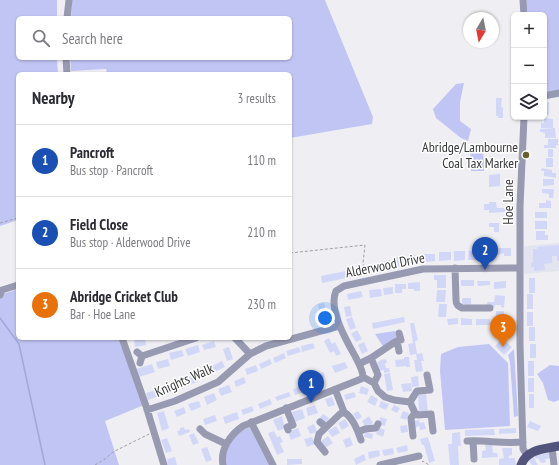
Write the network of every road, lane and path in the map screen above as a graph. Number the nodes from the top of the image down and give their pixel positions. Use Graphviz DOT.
graph roads {
  1 [pos="68,0"];
  2 [pos="523,0"];
  3 [pos="524,12"];
  4 [pos="67,16"];
  5 [pos="66,60"];
  6 [pos="67,72"];
  7 [pos="559,93"];
  8 [pos="547,94"];
  9 [pos="524,120"];
  10 [pos="16,219"];
  11 [pos="0,223"];
  12 [pos="292,253"];
  13 [pos="455,268"];
  14 [pos="520,268"];
  15 [pos="366,281"];
  16 [pos="16,286"];
  17 [pos="0,296"];
  18 [pos="486,306"];
  19 [pos="339,326"];
  20 [pos="292,338"];
  21 [pos="123,340"];
  22 [pos="190,340"];
  23 [pos="238,340"];
  24 [pos="285,340"];
  25 [pos="399,351"];
  26 [pos="250,354"];
  27 [pos="140,357"];
  28 [pos="371,358"];
  29 [pos="359,364"];
  30 [pos="427,375"];
  31 [pos="363,377"];
  32 [pos="374,383"];
  33 [pos="335,389"];
  34 [pos="286,408"];
  35 [pos="413,408"];
  36 [pos="147,410"];
  37 [pos="344,412"];
  38 [pos="251,422"];
  39 [pos="320,422"];
  40 [pos="378,424"];
  41 [pos="326,427"];
  42 [pos="200,429"];
  43 [pos="288,430"];
  44 [pos="433,431"];
  45 [pos="153,432"];
  46 [pos="358,432"];
  47 [pos="413,436"];
  48 [pos="361,440"];
  49 [pos="523,442"];
  50 [pos="226,444"];
  51 [pos="555,447"];
  52 [pos="325,452"];
  53 [pos="419,455"];
  54 [pos="527,455"];
  55 [pos="474,459"];
  56 [pos="95,465"];
  57 [pos="164,465"];
  58 [pos="223,465"];
  59 [pos="273,465"];
  60 [pos="380,465"];
  61 [pos="429,465"];
  62 [pos="522,465"];
  63 [pos="554,465"];
  1 -- 4 [label="street"];
  2 -- 3 [label="street"];
  5 -- 6 [label="street"];
  7 -- 8 [label="street"];
  9 -- 14 [label="street, Hoe Lane"];
  10 -- 11 [label="path"];
  12 -- 15 [label="path"];
  13 -- 14 [label="street, Alderwood Drive"];
  13 -- 15 [label="street, Alderwood Drive"];
  13 -- 18 [label="street"];
  14 -- 49 [label="street, Hoe Lane"];
  15 -- 19 [label="street, Alderwood Drive"];
  16 -- 17 [label="street"];
  19 -- 20 [label="street, Knights Walk"];
  19 -- 29 [label="street, Alderwood Drive"];
  21 -- 36 [label="street"];
  22 -- 27 [label="street"];
  23 -- 26 [label="street"];
  24 -- 26 [label="street, Knights Walk"];
  25 -- 28 [label="street"];
  26 -- 36 [label="street, Knights Walk"];
  28 -- 29 [label="street"];
  28 -- 32 [label="street"];
  29 -- 31 [label="street, Alderwood Drive"];
  30 -- 35 [label="street"];
  31 -- 32 [label="street"];
  31 -- 33 [label="street"];
  32 -- 35 [label="street"];
  33 -- 34 [label="street"];
  33 -- 37 [label="street"];
  34 -- 38 [label="street"];
  34 -- 43 [label="street"];
  35 -- 44 [label="street"];
  35 -- 47 [label="street"];
  36 -- 45 [label="street"];
  37 -- 41 [label="street"];
  37 -- 46 [label="street"];
  38 -- 50 [label="street"];
  38 -- 59 [label="street"];
  39 -- 41 [label="street"];
  40 -- 46 [label="street"];
  41 -- 52 [label="street"];
  42 -- 50 [label="street"];
  45 -- 56 [label="path"];
  45 -- 57 [label="street"];
  46 -- 48 [label="street"];
  49 -- 54 [label="street, Hoe Lane"];
  49 -- 55 [label="street"];
  50 -- 58 [label="street"];
  51 -- 54 [label="main road"];
  51 -- 63 [label="street"];
  53 -- 60 [label="street"];
  53 -- 61 [label="path"];
  54 -- 62 [label="main road"];
}
